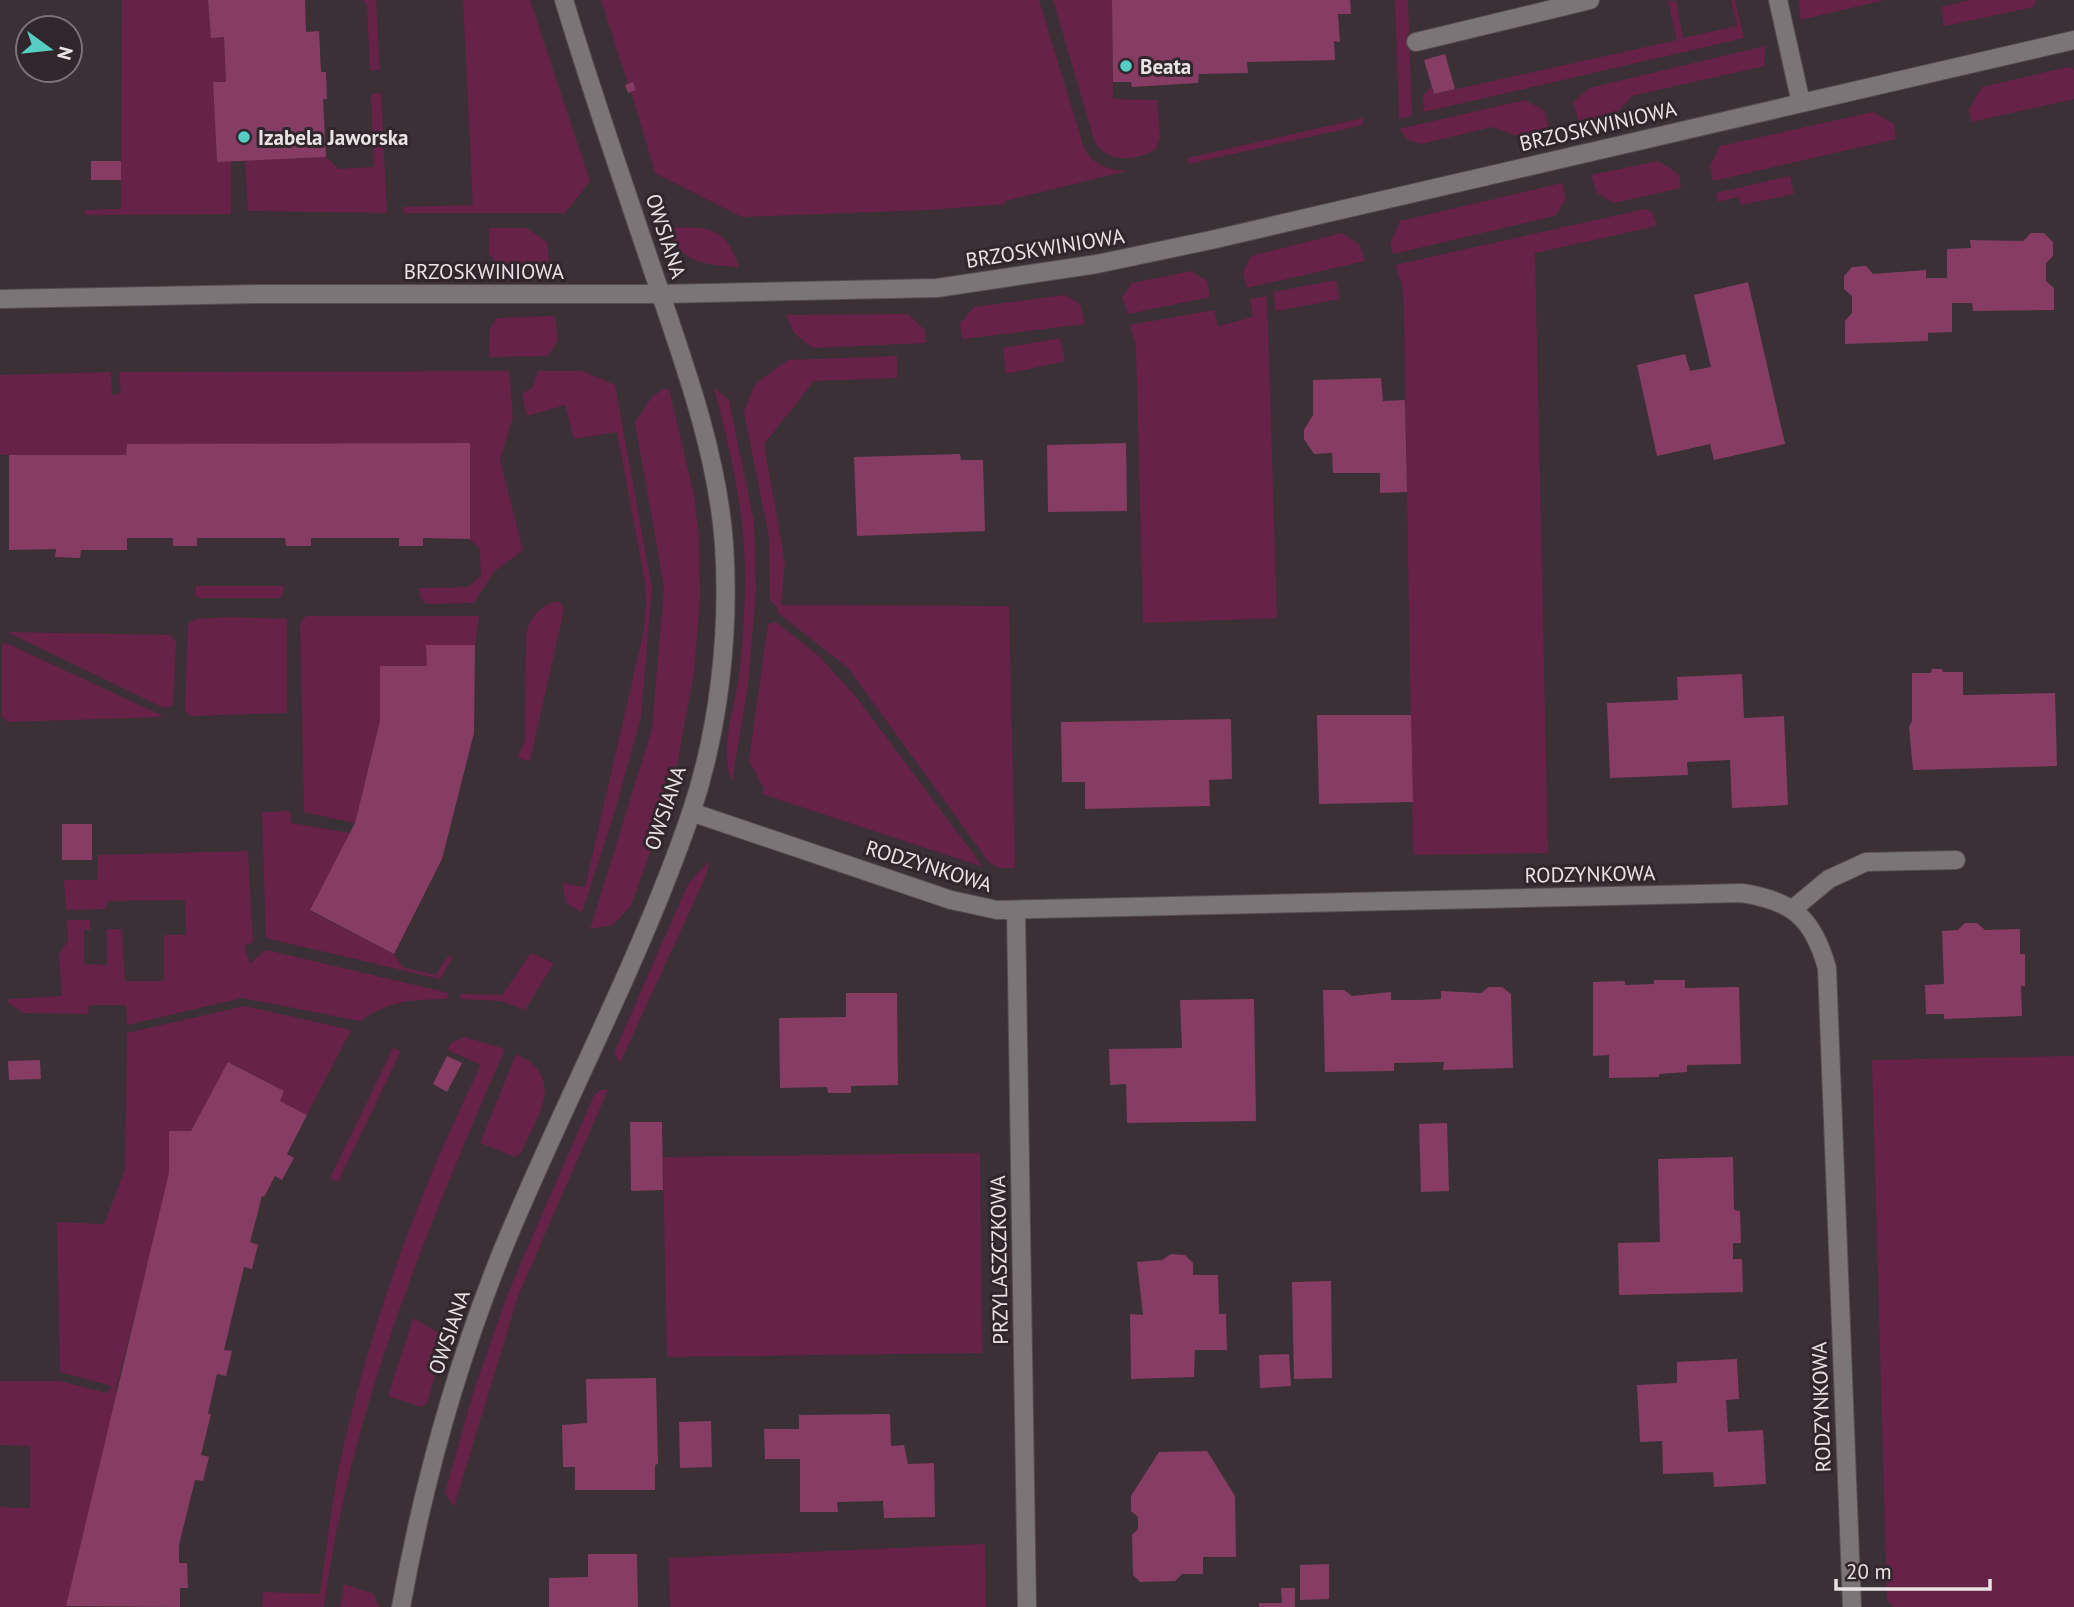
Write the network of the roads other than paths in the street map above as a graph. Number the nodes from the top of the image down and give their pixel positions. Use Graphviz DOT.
graph roads {
  1 [pos="564,0"];
  2 [pos="1590,0"];
  3 [pos="1778,0"];
  4 [pos="2074,40"];
  5 [pos="1416,42"];
  6 [pos="1801,103"];
  7 [pos="661,294"];
  8 [pos="0,299"];
  9 [pos="691,811"];
  10 [pos="1956,860"];
  11 [pos="1794,908"];
  12 [pos="1016,911"];
  13 [pos="401,1607"];
  14 [pos="1027,1607"];
  15 [pos="1852,1607"];
  1 -- 7 [label="street, OWSIANA"];
  2 -- 5 [label="street"];
  3 -- 6 [label="street"];
  4 -- 6 [label="street, BRZOSKWINIOWA"];
  6 -- 7 [label="street, BRZOSKWINIOWA"];
  7 -- 8 [label="street, BRZOSKWINIOWA"];
  7 -- 9 [label="street, OWSIANA"];
  9 -- 12 [label="street, RODZYNKOWA"];
  9 -- 13 [label="street, OWSIANA"];
  10 -- 11 [label="street"];
  11 -- 12 [label="street, RODZYNKOWA"];
  11 -- 15 [label="street, RODZYNKOWA"];
  12 -- 14 [label="street, PRZYLASZCZKOWA"];
}
